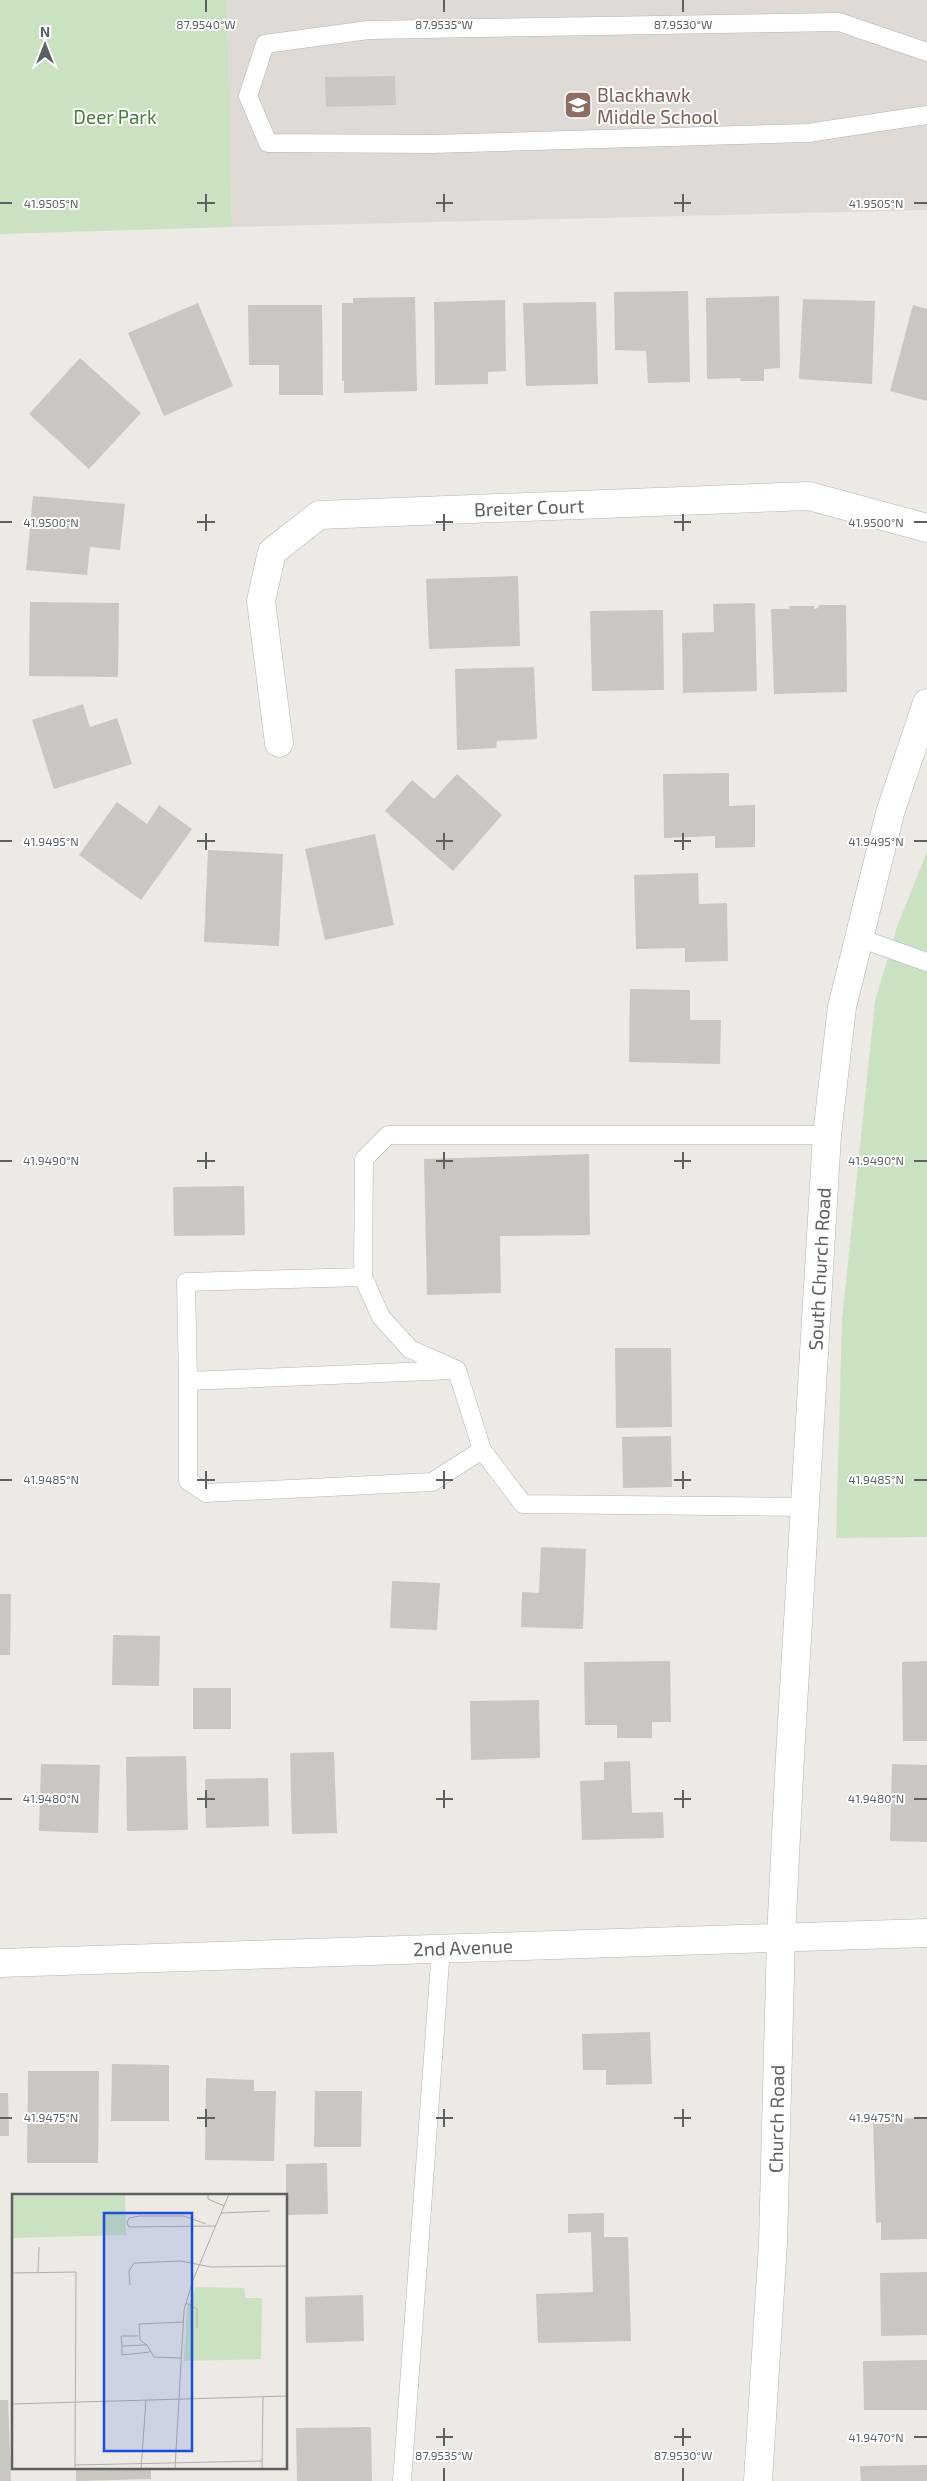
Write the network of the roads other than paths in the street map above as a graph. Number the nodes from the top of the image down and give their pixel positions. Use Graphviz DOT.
graph roads {
  1 [pos="927,52"];
  2 [pos="927,115"];
  3 [pos="927,528"];
  4 [pos="927,703"];
  5 [pos="280,743"];
  6 [pos="859,938"];
  7 [pos="927,962"];
  8 [pos="827,1135"];
  9 [pos="363,1277"];
  10 [pos="457,1370"];
  11 [pos="188,1382"];
  12 [pos="482,1450"];
  13 [pos="805,1507"];
  14 [pos="790,1756"];
  15 [pos="927,1933"];
  16 [pos="781,1937"];
  17 [pos="440,1948"];
  18 [pos="0,1963"];
  19 [pos="402,2481"];
  20 [pos="758,2481"];
  1 -- 2 [label="lane"];
  3 -- 5 [label="street, Breiter Court"];
  4 -- 6 [label="street, South Church Road"];
  6 -- 7 [label="lane"];
  6 -- 8 [label="street, South Church Road"];
  8 -- 9 [label="lane"];
  8 -- 13 [label="street, South Church Road"];
  9 -- 10 [label="lane"];
  9 -- 11 [label="lane"];
  10 -- 11 [label="lane"];
  10 -- 12 [label="lane"];
  11 -- 12 [label="lane"];
  12 -- 13 [label="lane"];
  13 -- 14 [label="street, South Church Road"];
  14 -- 16 [label="street, Church Road"];
  15 -- 16 [label="street, 2nd Avenue"];
  16 -- 17 [label="street, 2nd Avenue"];
  16 -- 20 [label="street, Church Road"];
  17 -- 18 [label="street, 2nd Avenue"];
  17 -- 19 [label="lane"];
}
